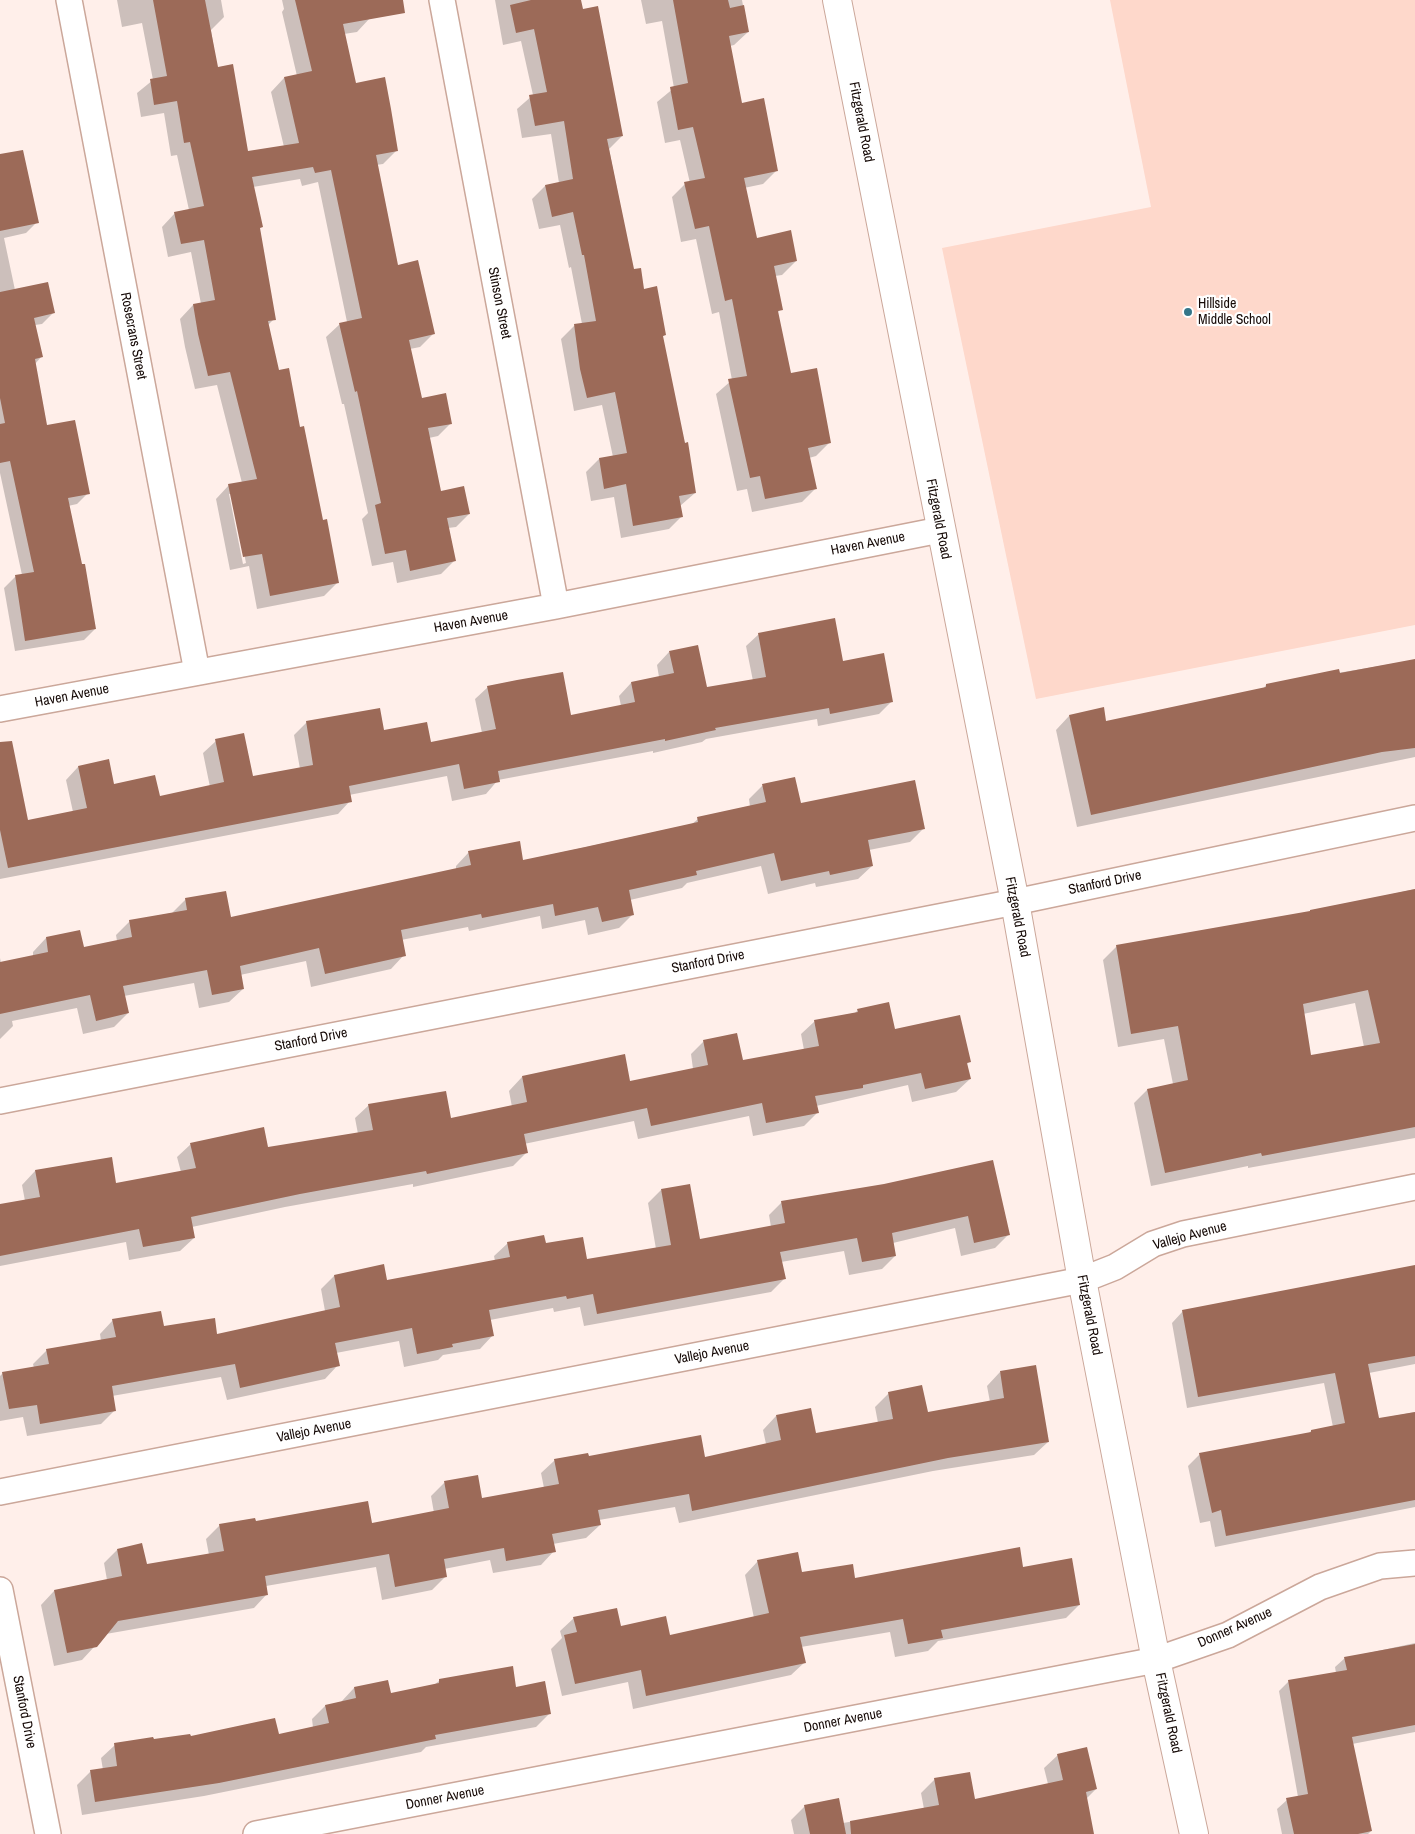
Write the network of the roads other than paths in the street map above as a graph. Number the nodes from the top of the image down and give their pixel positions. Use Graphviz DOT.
graph roads {
  1 [pos="68,0"];
  2 [pos="442,0"];
  3 [pos="837,0"];
  4 [pos="940,530"];
  5 [pos="556,606"];
  6 [pos="197,672"];
  7 [pos="0,710"];
  8 [pos="1415,818"];
  9 [pos="1015,902"];
  10 [pos="0,1101"];
  11 [pos="1415,1187"];
  12 [pos="1082,1280"];
  13 [pos="0,1492"];
  14 [pos="1415,1563"];
  15 [pos="0,1590"];
  16 [pos="1156,1660"];
  17 [pos="48,1834"];
  18 [pos="256,1834"];
  19 [pos="1194,1834"];
  1 -- 6 [label="street, Rosecrans Street"];
  2 -- 5 [label="street, Stinson Street"];
  3 -- 4 [label="main road, Fitzgerald Road"];
  4 -- 5 [label="street, Haven Avenue"];
  4 -- 9 [label="main road, Fitzgerald Road"];
  5 -- 6 [label="street, Haven Avenue"];
  6 -- 7 [label="street, Haven Avenue"];
  8 -- 9 [label="street, Stanford Drive"];
  9 -- 10 [label="street, Stanford Drive"];
  9 -- 12 [label="main road, Fitzgerald Road"];
  11 -- 12 [label="street, Vallejo Avenue"];
  12 -- 13 [label="street, Vallejo Avenue"];
  12 -- 16 [label="main road, Fitzgerald Road"];
  14 -- 16 [label="street, Donner Avenue"];
  15 -- 17 [label="street, Stanford Drive"];
  16 -- 18 [label="street, Donner Avenue"];
  16 -- 19 [label="main road, Fitzgerald Road"];
}
